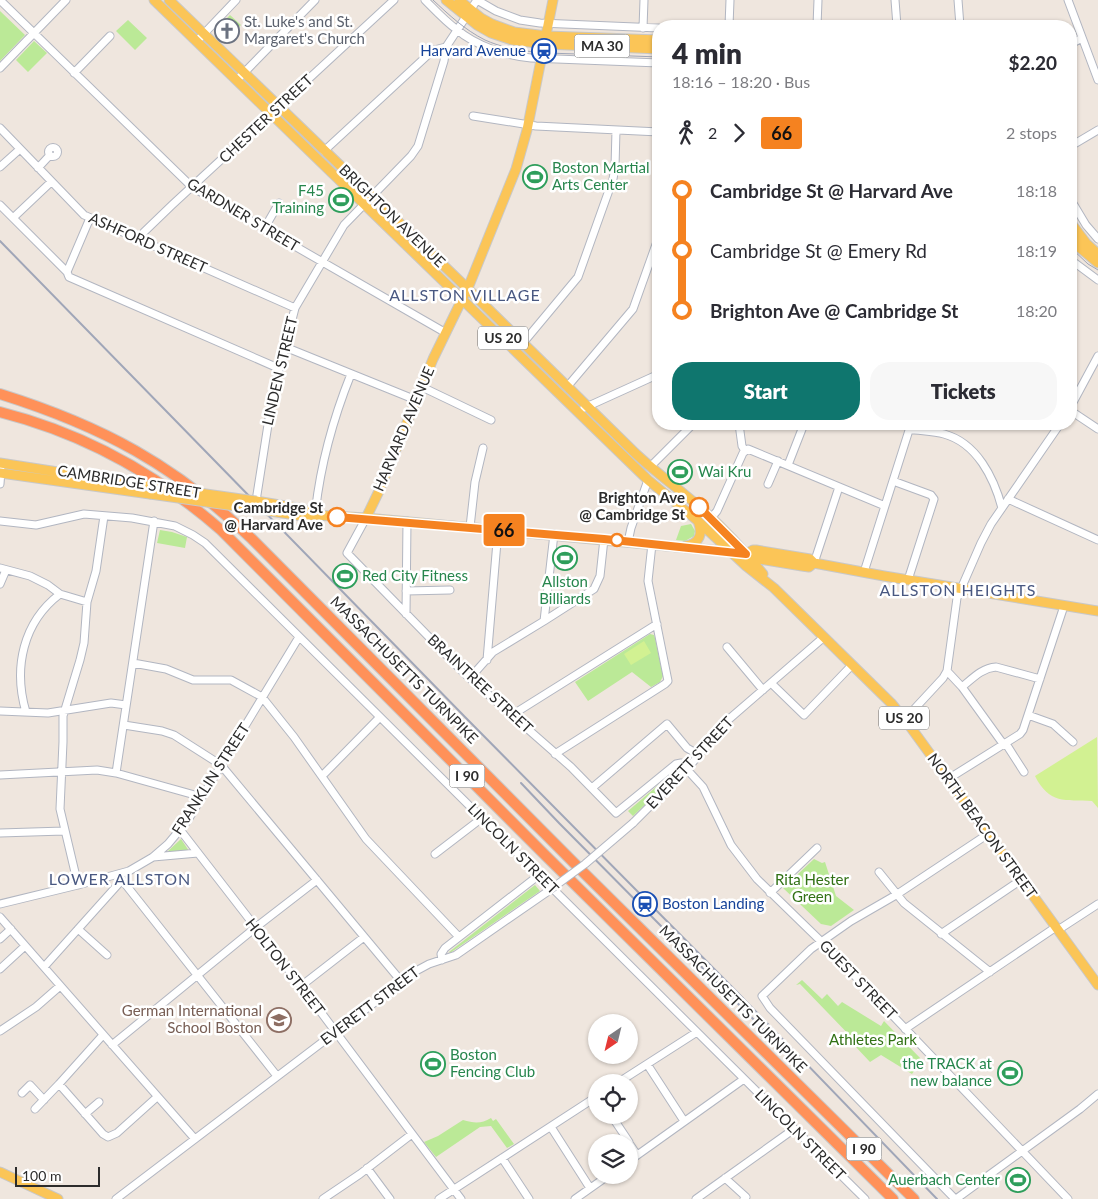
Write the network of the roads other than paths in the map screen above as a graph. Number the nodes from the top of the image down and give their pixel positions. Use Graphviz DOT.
graph roads {
  1 [pos="0,0"];
  2 [pos="66,0"];
  3 [pos="154,0"];
  4 [pos="169,0"];
  5 [pos="236,0"];
  6 [pos="315,0"];
  7 [pos="394,0"];
  8 [pos="425,0"];
  9 [pos="446,0"];
  10 [pos="459,0"];
  11 [pos="477,0"];
  12 [pos="553,0"];
  13 [pos="644,0"];
  14 [pos="730,0"];
  15 [pos="818,0"];
  16 [pos="895,0"];
  17 [pos="958,0"];
  18 [pos="1068,0"];
  19 [pos="468,14"];
  20 [pos="729,20"];
  21 [pos="817,20"];
  22 [pos="897,20"];
  23 [pos="960,20"];
  24 [pos="1075,20"];
  25 [pos="550,24"];
  26 [pos="1077,24"];
  27 [pos="643,28"];
  28 [pos="652,28"];
  29 [pos="457,30"];
  30 [pos="34,33"];
  31 [pos="204,34"];
  32 [pos="110,36"];
  33 [pos="1082,38"];
  34 [pos="546,40"];
  35 [pos="652,40"];
  36 [pos="196,41"];
  37 [pos="1077,41"];
  38 [pos="446,47"];
  39 [pos="652,48"];
  40 [pos="542,58"];
  41 [pos="652,63"];
  42 [pos="0,68"];
  43 [pos="74,72"];
  44 [pos="244,73"];
  45 [pos="237,80"];
  46 [pos="1098,80"];
  47 [pos="279,107"];
  48 [pos="271,114"];
  49 [pos="473,116"];
  50 [pos="527,126"];
  51 [pos="0,128"];
  52 [pos="616,130"];
  53 [pos="1098,130"];
  54 [pos="652,132"];
  55 [pos="1077,142"];
  56 [pos="20,149"];
  57 [pos="324,151"];
  58 [pos="50,155"];
  59 [pos="0,167"];
  60 [pos="38,168"];
  61 [pos="51,182"];
  62 [pos="192,187"];
  63 [pos="372,196"];
  64 [pos="279,203"];
  65 [pos="364,204"];
  66 [pos="0,205"];
  67 [pos="1077,210"];
  68 [pos="13,218"];
  69 [pos="90,218"];
  70 [pos="264,229"];
  71 [pos="1077,231"];
  72 [pos="139,240"];
  73 [pos="1098,240"];
  74 [pos="1077,244"];
  75 [pos="1098,254"];
  76 [pos="652,255"];
  77 [pos="321,262"];
  78 [pos="1098,263"];
  79 [pos="1077,264"];
  80 [pos="66,272"];
  81 [pos="1098,280"];
  82 [pos="468,289"];
  83 [pos="463,299"];
  84 [pos="295,308"];
  85 [pos="446,333"];
  86 [pos="523,343"];
  87 [pos="284,347"];
  88 [pos="1098,356"];
  89 [pos="278,368"];
  90 [pos="351,374"];
  91 [pos="652,377"];
  92 [pos="422,387"];
  93 [pos="567,387"];
  94 [pos="0,394"];
  95 [pos="1077,395"];
  96 [pos="416,400"];
  97 [pos="0,401"];
  98 [pos="583,410"];
  99 [pos="1,412"];
  100 [pos="1077,415"];
  101 [pos="491,420"];
  102 [pos="686,430"];
  103 [pos="740,430"];
  104 [pos="802,430"];
  105 [pos="909,430"];
  106 [pos="927,430"];
  107 [pos="1056,430"];
  108 [pos="1098,430"];
  109 [pos="104,433"];
  110 [pos="483,448"];
  111 [pos="745,450"];
  112 [pos="778,461"];
  113 [pos="0,463"];
  114 [pos="788,465"];
  115 [pos="650,467"];
  116 [pos="0,471"];
  117 [pos="648,480"];
  118 [pos="894,481"];
  119 [pos="0,484"];
  120 [pos="768,484"];
  121 [pos="839,487"];
  122 [pos="1008,499"];
  123 [pos="258,500"];
  124 [pos="885,506"];
  125 [pos="1002,508"];
  126 [pos="316,515"];
  127 [pos="104,516"];
  128 [pos="366,518"];
  129 [pos="711,518"];
  130 [pos="0,521"];
  131 [pos="154,521"];
  132 [pos="407,521"];
  133 [pos="698,521"];
  134 [pos="470,527"];
  135 [pos="498,530"];
  136 [pos="554,534"];
  137 [pos="604,539"];
  138 [pos="1098,540"];
  139 [pos="628,542"];
  140 [pos="652,544"];
  141 [pos="682,546"];
  142 [pos="732,552"];
  143 [pos="746,554"];
  144 [pos="814,563"];
  145 [pos="3,569"];
  146 [pos="864,572"];
  147 [pos="908,580"];
  148 [pos="0,584"];
  149 [pos="774,588"];
  150 [pos="961,588"];
  151 [pos="450,590"];
  152 [pos="406,591"];
  153 [pos="60,594"];
  154 [pos="87,602"];
  155 [pos="1064,606"];
  156 [pos="1098,611"];
  157 [pos="406,614"];
  158 [pos="544,621"];
  159 [pos="657,624"];
  160 [pos="299,637"];
  161 [pos="824,637"];
  162 [pos="727,647"];
  163 [pos="487,660"];
  164 [pos="133,663"];
  165 [pos="852,665"];
  166 [pos="946,671"];
  167 [pos="470,678"];
  168 [pos="1040,679"];
  169 [pos="771,682"];
  170 [pos="962,687"];
  171 [pos="763,690"];
  172 [pos="262,697"];
  173 [pos="126,705"];
  174 [pos="0,711"];
  175 [pos="26,712"];
  176 [pos="64,712"];
  177 [pos="512,715"];
  178 [pos="1028,715"];
  179 [pos="380,717"];
  180 [pos="905,719"];
  181 [pos="124,725"];
  182 [pos="1073,742"];
  183 [pos="1004,744"];
  184 [pos="555,754"];
  185 [pos="699,755"];
  186 [pos="221,765"];
  187 [pos="688,768"];
  188 [pos="1024,772"];
  189 [pos="61,773"];
  190 [pos="116,774"];
  191 [pos="0,775"];
  192 [pos="322,776"];
  193 [pos="948,779"];
  194 [pos="592,788"];
  195 [pos="202,797"];
  196 [pos="482,818"];
  197 [pos="64,831"];
  198 [pos="181,831"];
  199 [pos="0,833"];
  200 [pos="988,834"];
  201 [pos="817,848"];
  202 [pos="198,853"];
  203 [pos="435,854"];
  204 [pos="153,857"];
  205 [pos="879,872"];
  206 [pos="539,875"];
  207 [pos="121,877"];
  208 [pos="317,880"];
  209 [pos="1021,880"];
  210 [pos="78,885"];
  211 [pos="770,893"];
  212 [pos="896,895"];
  213 [pos="0,904"];
  214 [pos="1098,904"];
  215 [pos="0,917"];
  216 [pos="255,928"];
  217 [pos="78,929"];
  218 [pos="1057,929"];
  219 [pos="11,930"];
  220 [pos="941,934"];
  221 [pos="364,937"];
  222 [pos="459,937"];
  223 [pos="0,939"];
  224 [pos="822,942"];
  225 [pos="25,946"];
  226 [pos="107,955"];
  227 [pos="442,960"];
  228 [pos="44,966"];
  229 [pos="0,969"];
  230 [pos="990,972"];
  231 [pos="198,976"];
  232 [pos="401,981"];
  233 [pos="1098,985"];
  234 [pos="60,986"];
  235 [pos="301,986"];
  236 [pos="905,1029"];
  237 [pos="0,1031"];
  238 [pos="336,1032"];
  239 [pos="697,1032"];
  240 [pos="103,1035"];
  241 [pos="112,1045"];
  242 [pos="647,1064"];
  243 [pos="631,1074"];
  244 [pos="277,1076"];
  245 [pos="744,1079"];
  246 [pos="59,1084"];
  247 [pos="22,1092"];
  248 [pos="1098,1094"];
  249 [pos="157,1097"];
  250 [pos="44,1100"];
  251 [pos="99,1102"];
  252 [pos="588,1102"];
  253 [pos="35,1109"];
  254 [pos="85,1114"];
  255 [pos="684,1121"];
  256 [pos="551,1127"];
  257 [pos="794,1129"];
  258 [pos="412,1134"];
  259 [pos="195,1139"];
  260 [pos="1022,1151"];
  261 [pos="638,1154"];
  262 [pos="502,1158"];
  263 [pos="367,1168"];
  264 [pos="0,1172"];
  265 [pos="725,1178"];
  266 [pos="596,1184"];
  267 [pos="590,1188"];
  268 [pos="455,1189"];
  269 [pos="326,1198"];
  270 [pos="58,1199"];
  271 [pos="116,1199"];
  272 [pos="390,1199"];
  273 [pos="439,1199"];
  274 [pos="461,1199"];
  275 [pos="529,1199"];
  276 [pos="575,1199"];
  277 [pos="696,1199"];
  278 [pos="744,1199"];
  279 [pos="865,1199"];
  280 [pos="893,1199"];
  281 [pos="914,1199"];
  282 [pos="955,1199"];
  283 [pos="1068,1199"];
  1 -- 30 [label="street, GARDNER STREET"];
  2 -- 30 [label="street"];
  3 -- 36 [label="main road, BRIGHTON AVENUE / US 20"];
  4 -- 31 [label="main road, BRIGHTON AVENUE / US 20"];
  5 -- 31 [label="street"];
  6 -- 44 [label="street"];
  7 -- 47 [label="street, CHESTER STREET"];
  8 -- 29 [label="street"];
  9 -- 19 [label="main road, MA 30"];
  10 -- 19 [label="main road, MA 30"];
  11 -- 19 [label="street"];
  11 -- 25 [label="street"];
  12 -- 25 [label="main road, HARVARD AVENUE"];
  13 -- 27 [label="street"];
  14 -- 20 [label="street"];
  15 -- 21 [label="street"];
  16 -- 22 [label="street"];
  17 -- 23 [label="street"];
  18 -- 24 [label="street"];
  19 -- 29 [label="street"];
  19 -- 34 [label="main road, MA 30"];
  25 -- 27 [label="street"];
  25 -- 34 [label="main road, HARVARD AVENUE"];
  26 -- 33 [label="street"];
  27 -- 28 [label="street"];
  29 -- 38 [label="street"];
  29 -- 40 [label="street"];
  30 -- 42 [label="street"];
  30 -- 43 [label="street, GARDNER STREET"];
  31 -- 36 [label="street"];
  31 -- 44 [label="main road, BRIGHTON AVENUE / US 20"];
  32 -- 43 [label="street"];
  33 -- 37 [label="street"];
  33 -- 46 [label="street"];
  34 -- 35 [label="main road, MA 30"];
  34 -- 39 [label="main road, MA 30"];
  34 -- 40 [label="main road, HARVARD AVENUE"];
  36 -- 45 [label="main road, BRIGHTON AVENUE / US 20"];
  38 -- 57 [label="street"];
  38 -- 63 [label="street, LINDEN STREET"];
  40 -- 41 [label="street"];
  40 -- 50 [label="main road, HARVARD AVENUE"];
  43 -- 62 [label="street, GARDNER STREET"];
  44 -- 45 [label="street"];
  44 -- 47 [label="main road, BRIGHTON AVENUE / US 20"];
  45 -- 48 [label="main road, BRIGHTON AVENUE / US 20"];
  47 -- 48 [label="street, CHESTER STREET"];
  47 -- 57 [label="main road, BRIGHTON AVENUE / US 20"];
  48 -- 62 [label="street, CHESTER STREET"];
  48 -- 65 [label="main road, BRIGHTON AVENUE / US 20"];
  49 -- 50 [label="street"];
  50 -- 52 [label="street"];
  50 -- 82 [label="main road, HARVARD AVENUE"];
  51 -- 56 [label="street, ASHFORD STREET"];
  52 -- 54 [label="street"];
  52 -- 86 [label="street"];
  53 -- 55 [label="street"];
  56 -- 59 [label="street"];
  56 -- 60 [label="street, ASHFORD STREET"];
  57 -- 63 [label="main road, BRIGHTON AVENUE / US 20"];
  58 -- 60 [label="street"];
  60 -- 61 [label="street, ASHFORD STREET"];
  61 -- 68 [label="street"];
  61 -- 69 [label="street, ASHFORD STREET"];
  62 -- 70 [label="street, GARDNER STREET"];
  62 -- 72 [label="street, CHESTER STREET"];
  63 -- 65 [label="street, LINDEN STREET"];
  63 -- 82 [label="main road, BRIGHTON AVENUE / US 20"];
  64 -- 70 [label="street"];
  65 -- 77 [label="street, LINDEN STREET"];
  65 -- 83 [label="main road, BRIGHTON AVENUE / US 20"];
  66 -- 68 [label="street"];
  67 -- 73 [label="street"];
  68 -- 80 [label="street"];
  69 -- 72 [label="street, ASHFORD STREET"];
  69 -- 80 [label="street"];
  70 -- 77 [label="street, GARDNER STREET"];
  71 -- 75 [label="main road"];
  72 -- 84 [label="street, ASHFORD STREET"];
  74 -- 78 [label="main road"];
  76 -- 93 [label="street"];
  77 -- 84 [label="street, LINDEN STREET"];
  77 -- 85 [label="street, GARDNER STREET"];
  79 -- 81 [label="street"];
  80 -- 89 [label="street"];
  82 -- 83 [label="main road, HARVARD AVENUE"];
  82 -- 86 [label="main road, BRIGHTON AVENUE / US 20"];
  83 -- 85 [label="main road, HARVARD AVENUE"];
  83 -- 98 [label="main road, BRIGHTON AVENUE / US 20"];
  84 -- 87 [label="street, LINDEN STREET"];
  85 -- 92 [label="main road, HARVARD AVENUE"];
  86 -- 93 [label="main road, BRIGHTON AVENUE / US 20"];
  87 -- 89 [label="street, LINDEN STREET"];
  87 -- 90 [label="street"];
  88 -- 95 [label="street"];
  89 -- 123 [label="street, LINDEN STREET"];
  90 -- 96 [label="street"];
  90 -- 126 [label="street"];
  91 -- 98 [label="street"];
  92 -- 96 [label="main road, HARVARD AVENUE"];
  92 -- 101 [label="street"];
  93 -- 98 [label="main road, BRIGHTON AVENUE / US 20"];
  94 -- 109 [label="highway, MASSACHUSETTS TURNPIKE / I 90"];
  96 -- 128 [label="main road, HARVARD AVENUE"];
  97 -- 109 [label="highway"];
  98 -- 115 [label="main road, BRIGHTON AVENUE / US 20"];
  98 -- 117 [label="main road, BRIGHTON AVENUE / US 20"];
  99 -- 280 [label="highway, MASSACHUSETTS TURNPIKE / I 90"];
  100 -- 108 [label="street"];
  102 -- 115 [label="street"];
  103 -- 111 [label="street"];
  104 -- 114 [label="street"];
  105 -- 118 [label="street"];
  106 -- 125 [label="street"];
  107 -- 122 [label="street"];
  109 -- 281 [label="highway, MASSACHUSETTS TURNPIKE / I 90"];
  110 -- 134 [label="street"];
  111 -- 112 [label="street"];
  111 -- 129 [label="street"];
  112 -- 114 [label="street"];
  112 -- 120 [label="street"];
  113 -- 123 [label="main road, CAMBRIDGE STREET, bridge"];
  114 -- 121 [label="street"];
  115 -- 129 [label="main road, BRIGHTON AVENUE / US 20"];
  116 -- 119 [label="street"];
  116 -- 126 [label="main road, CAMBRIDGE STREET, bridge"];
  117 -- 133 [label="main road, BRIGHTON AVENUE / US 20"];
  117 -- 139 [label="street"];
  118 -- 124 [label="street"];
  118 -- 147 [label="street"];
  121 -- 124 [label="street"];
  121 -- 144 [label="street"];
  122 -- 125 [label="street"];
  122 -- 138 [label="street"];
  123 -- 126 [label="main road, CAMBRIDGE STREET"];
  124 -- 146 [label="street"];
  125 -- 150 [label="street"];
  126 -- 128 [label="main road, CAMBRIDGE STREET"];
  127 -- 130 [label="street, LINCOLN STREET"];
  127 -- 131 [label="street, LINCOLN STREET"];
  127 -- 154 [label="street"];
  128 -- 132 [label="main road, CAMBRIDGE STREET"];
  128 -- 157 [label="street, BRAINTREE STREET"];
  129 -- 143 [label="main road, BRIGHTON AVENUE / US 20"];
  131 -- 160 [label="street, LINCOLN STREET"];
  131 -- 164 [label="street"];
  132 -- 134 [label="main road, CAMBRIDGE STREET"];
  132 -- 152 [label="street"];
  133 -- 141 [label="main road"];
  133 -- 142 [label="main road, BRIGHTON AVENUE / US 20"];
  134 -- 135 [label="main road, CAMBRIDGE STREET"];
  135 -- 136 [label="main road, CAMBRIDGE STREET"];
  135 -- 163 [label="street"];
  136 -- 137 [label="main road, CAMBRIDGE STREET"];
  136 -- 158 [label="street"];
  137 -- 139 [label="main road, CAMBRIDGE STREET"];
  137 -- 158 [label="street"];
  139 -- 140 [label="main road, CAMBRIDGE STREET"];
  140 -- 141 [label="main road, CAMBRIDGE STREET"];
  140 -- 159 [label="street"];
  141 -- 142 [label="main road, CAMBRIDGE STREET"];
  142 -- 143 [label="main road, CAMBRIDGE STREET"];
  142 -- 149 [label="main road, NORTH BEACON STREET / US 20"];
  143 -- 144 [label="main road, CAMBRIDGE STREET"];
  143 -- 144 [label="main road, CAMBRIDGE STREET"];
  143 -- 149 [label="main road, NORTH BEACON STREET / US 20"];
  144 -- 146 [label="main road, CAMBRIDGE STREET"];
  145 -- 148 [label="street"];
  145 -- 153 [label="street"];
  146 -- 147 [label="main road, CAMBRIDGE STREET"];
  147 -- 150 [label="main road, CAMBRIDGE STREET"];
  149 -- 161 [label="main road, NORTH BEACON STREET / US 20"];
  150 -- 155 [label="main road, CAMBRIDGE STREET"];
  150 -- 166 [label="street"];
  151 -- 152 [label="street"];
  152 -- 157 [label="street"];
  153 -- 154 [label="street"];
  153 -- 175 [label="street"];
  154 -- 176 [label="street"];
  155 -- 156 [label="main road, CAMBRIDGE STREET"];
  155 -- 168 [label="street"];
  157 -- 167 [label="street, BRAINTREE STREET"];
  158 -- 163 [label="street"];
  159 -- 177 [label="street"];
  159 -- 184 [label="street"];
  160 -- 172 [label="street, FRANKLIN STREET"];
  160 -- 179 [label="street, LINCOLN STREET"];
  161 -- 165 [label="main road, NORTH BEACON STREET / US 20"];
  161 -- 169 [label="street, EVERETT STREET"];
  162 -- 171 [label="street"];
  163 -- 167 [label="street"];
  164 -- 172 [label="street"];
  164 -- 173 [label="street"];
  165 -- 169 [label="street"];
  165 -- 180 [label="main road, NORTH BEACON STREET / US 20"];
  166 -- 170 [label="street"];
  166 -- 180 [label="street"];
  167 -- 177 [label="street, BRAINTREE STREET"];
  168 -- 170 [label="street"];
  168 -- 178 [label="street"];
  169 -- 171 [label="street, EVERETT STREET"];
  170 -- 183 [label="street"];
  171 -- 185 [label="street, EVERETT STREET"];
  172 -- 186 [label="street, FRANKLIN STREET"];
  172 -- 192 [label="street"];
  173 -- 176 [label="street"];
  173 -- 181 [label="street"];
  174 -- 175 [label="street"];
  175 -- 176 [label="street"];
  176 -- 189 [label="street"];
  177 -- 184 [label="street, BRAINTREE STREET"];
  178 -- 182 [label="street"];
  178 -- 183 [label="street"];
  179 -- 192 [label="street"];
  179 -- 196 [label="street, LINCOLN STREET"];
  180 -- 193 [label="main road, NORTH BEACON STREET / US 20"];
  181 -- 186 [label="street"];
  181 -- 190 [label="street"];
  183 -- 188 [label="street"];
  183 -- 193 [label="street"];
  184 -- 194 [label="street, BRAINTREE STREET"];
  185 -- 187 [label="street, EVERETT STREET"];
  185 -- 194 [label="street"];
  186 -- 195 [label="street, FRANKLIN STREET"];
  186 -- 208 [label="street"];
  187 -- 194 [label="street, BRAINTREE STREET"];
  187 -- 211 [label="street, GUEST STREET"];
  187 -- 227 [label="street, EVERETT STREET, bridge"];
  189 -- 190 [label="street"];
  189 -- 191 [label="street"];
  189 -- 197 [label="street"];
  190 -- 195 [label="street"];
  192 -- 222 [label="street"];
  193 -- 200 [label="main road, NORTH BEACON STREET / US 20"];
  195 -- 198 [label="street, FRANKLIN STREET"];
  196 -- 203 [label="street"];
  196 -- 206 [label="street, LINCOLN STREET"];
  197 -- 199 [label="street"];
  197 -- 210 [label="street"];
  198 -- 202 [label="street, HOLTON STREET"];
  198 -- 204 [label="street, FRANKLIN STREET"];
  200 -- 209 [label="main road, NORTH BEACON STREET / US 20"];
  200 -- 212 [label="street"];
  201 -- 211 [label="street"];
  202 -- 204 [label="street"];
  202 -- 216 [label="street, HOLTON STREET"];
  204 -- 207 [label="street, FRANKLIN STREET"];
  205 -- 212 [label="street"];
  206 -- 222 [label="street"];
  206 -- 239 [label="street, LINCOLN STREET"];
  207 -- 210 [label="street, FRANKLIN STREET"];
  207 -- 217 [label="street"];
  207 -- 231 [label="street"];
  208 -- 216 [label="street"];
  208 -- 221 [label="street"];
  209 -- 218 [label="main road, NORTH BEACON STREET / US 20"];
  209 -- 220 [label="street"];
  210 -- 213 [label="street, FRANKLIN STREET"];
  211 -- 224 [label="street, GUEST STREET"];
  212 -- 220 [label="street"];
  212 -- 224 [label="street"];
  214 -- 218 [label="street"];
  215 -- 219 [label="street"];
  216 -- 231 [label="street"];
  216 -- 235 [label="street, HOLTON STREET"];
  217 -- 226 [label="street"];
  217 -- 228 [label="street"];
  218 -- 230 [label="street"];
  218 -- 233 [label="main road, NORTH BEACON STREET / US 20"];
  219 -- 223 [label="street"];
  219 -- 225 [label="street"];
  220 -- 230 [label="street"];
  221 -- 232 [label="street"];
  221 -- 235 [label="street"];
  222 -- 227 [label="street"];
  224 -- 236 [label="street, GUEST STREET"];
  224 -- 282 [label="street"];
  225 -- 228 [label="street"];
  225 -- 229 [label="street"];
  227 -- 232 [label="street, EVERETT STREET"];
  228 -- 234 [label="street"];
  230 -- 236 [label="street"];
  231 -- 241 [label="street"];
  231 -- 244 [label="street"];
  232 -- 238 [label="street, EVERETT STREET"];
  234 -- 237 [label="street"];
  234 -- 240 [label="street"];
  235 -- 238 [label="street, HOLTON STREET"];
  236 -- 260 [label="street, GUEST STREET"];
  238 -- 244 [label="street, EVERETT STREET"];
  238 -- 258 [label="street, HOLTON STREET"];
  239 -- 242 [label="street"];
  239 -- 245 [label="street, LINCOLN STREET"];
  240 -- 241 [label="street"];
  240 -- 246 [label="street"];
  241 -- 249 [label="street"];
  242 -- 243 [label="street"];
  242 -- 255 [label="street"];
  244 -- 259 [label="street, EVERETT STREET"];
  245 -- 255 [label="street"];
  245 -- 257 [label="street, LINCOLN STREET"];
  246 -- 250 [label="street"];
  246 -- 254 [label="street"];
  247 -- 250 [label="street"];
  248 -- 260 [label="street"];
  249 -- 254 [label="street"];
  249 -- 259 [label="street"];
  250 -- 253 [label="street"];
  251 -- 254 [label="street"];
  252 -- 256 [label="street"];
  255 -- 261 [label="street"];
  256 -- 262 [label="street"];
  256 -- 267 [label="street"];
  257 -- 265 [label="street"];
  257 -- 279 [label="street, LINCOLN STREET"];
  258 -- 263 [label="street"];
  258 -- 268 [label="street, HOLTON STREET"];
  259 -- 271 [label="street, EVERETT STREET"];
  260 -- 282 [label="street"];
  260 -- 283 [label="street, GUEST STREET"];
  262 -- 268 [label="street"];
  262 -- 275 [label="street"];
  263 -- 269 [label="street"];
  263 -- 272 [label="street"];
  264 -- 270 [label="main road"];
  265 -- 277 [label="street"];
  265 -- 278 [label="street"];
  266 -- 267 [label="street"];
  267 -- 276 [label="street"];
  268 -- 273 [label="street"];
  268 -- 274 [label="street, HOLTON STREET"];
}
